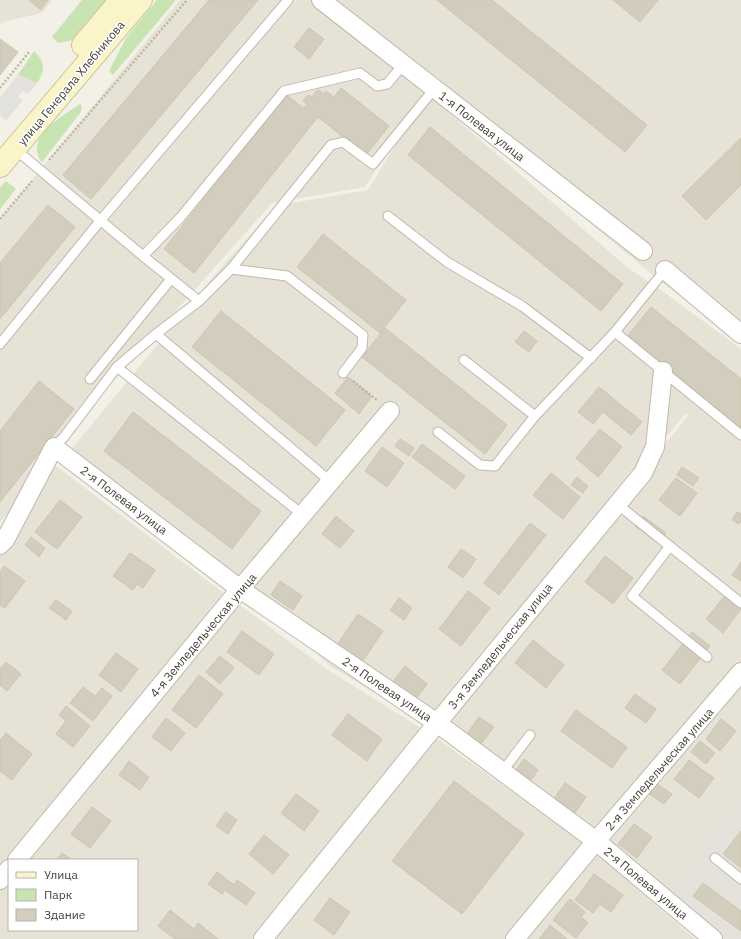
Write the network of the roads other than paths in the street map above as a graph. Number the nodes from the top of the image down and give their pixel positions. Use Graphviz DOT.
graph roads {
  1 [pos="121,0"];
  2 [pos="141,0"];
  3 [pos="288,0"];
  4 [pos="321,0"];
  5 [pos="77,65"];
  6 [pos="403,65"];
  7 [pos="434,89"];
  8 [pos="7,147"];
  9 [pos="0,166"];
  10 [pos="388,216"];
  11 [pos="100,221"];
  12 [pos="643,251"];
  13 [pos="143,256"];
  14 [pos="231,269"];
  15 [pos="665,270"];
  16 [pos="171,279"];
  17 [pos="199,301"];
  18 [pos="615,332"];
  19 [pos="156,334"];
  20 [pos="741,334"];
  21 [pos="0,344"];
  22 [pos="591,358"];
  23 [pos="464,360"];
  24 [pos="117,367"];
  25 [pos="663,371"];
  26 [pos="343,373"];
  27 [pos="90,379"];
  28 [pos="390,411"];
  29 [pos="535,416"];
  30 [pos="438,432"];
  31 [pos="741,435"];
  32 [pos="54,447"];
  33 [pos="331,482"];
  34 [pos="617,504"];
  35 [pos="303,515"];
  36 [pos="0,545"];
  37 [pos="670,546"];
  38 [pos="240,589"];
  39 [pos="741,603"];
  40 [pos="707,657"];
  41 [pos="741,672"];
  42 [pos="437,723"];
  43 [pos="530,735"];
  44 [pos="502,772"];
  45 [pos="596,841"];
  46 [pos="715,858"];
  47 [pos="18,859"];
  48 [pos="8,871"];
  49 [pos="741,879"];
  50 [pos="0,880"];
  51 [pos="263,939"];
  52 [pos="515,939"];
  53 [pos="713,939"];
  1 -- 5 [label="main road, улица Генерала Хлебникова"];
  2 -- 5 [label="main road, улица Генерала Хлебникова"];
  3 -- 11 [label="lane"];
  4 -- 6 [label="street, 1-я Полевая улица"];
  5 -- 8 [label="main road, улица Генерала Хлебникова"];
  6 -- 7 [label="street, 1-я Полевая улица"];
  6 -- 13 [label="lane"];
  7 -- 12 [label="street, 1-я Полевая улица"];
  7 -- 14 [label="lane"];
  8 -- 9 [label="main road, улица Генерала Хлебникова"];
  8 -- 11 [label="lane"];
  10 -- 22 [label="lane"];
  11 -- 13 [label="lane"];
  11 -- 21 [label="lane"];
  13 -- 16 [label="lane"];
  14 -- 17 [label="lane"];
  14 -- 26 [label="lane"];
  15 -- 18 [label="lane"];
  15 -- 20 [label="street"];
  16 -- 17 [label="lane"];
  16 -- 27 [label="lane"];
  17 -- 19 [label="lane"];
  18 -- 22 [label="lane"];
  18 -- 25 [label="lane"];
  19 -- 24 [label="lane"];
  19 -- 33 [label="lane"];
  22 -- 29 [label="lane"];
  23 -- 29 [label="lane"];
  24 -- 32 [label="lane"];
  24 -- 35 [label="lane"];
  25 -- 31 [label="lane"];
  25 -- 34 [label="street, 3-я Земледельческая улица"];
  28 -- 33 [label="street, 4-я Земледельческая улица"];
  29 -- 30 [label="lane"];
  32 -- 36 [label="street"];
  32 -- 38 [label="street, 2-я Полевая улица"];
  33 -- 35 [label="street, 4-я Земледельческая улица"];
  34 -- 37 [label="lane"];
  34 -- 42 [label="street, 3-я Земледельческая улица"];
  35 -- 38 [label="street, 4-я Земледельческая улица"];
  37 -- 39 [label="lane"];
  37 -- 40 [label="lane"];
  38 -- 42 [label="street, 2-я Полевая улица"];
  38 -- 47 [label="street, 4-я Земледельческая улица"];
  41 -- 45 [label="street, 2-я Земледельческая улица"];
  42 -- 44 [label="street, 2-я Полевая улица"];
  42 -- 51 [label="street, 3-я Земледельческая улица"];
  43 -- 44 [label="lane"];
  44 -- 45 [label="street, 2-я Полевая улица"];
  45 -- 52 [label="street, 2-я Земледельческая улица"];
  45 -- 53 [label="street, 2-я Полевая улица"];
  46 -- 49 [label="lane"];
  48 -- 50 [label="street"];
}
